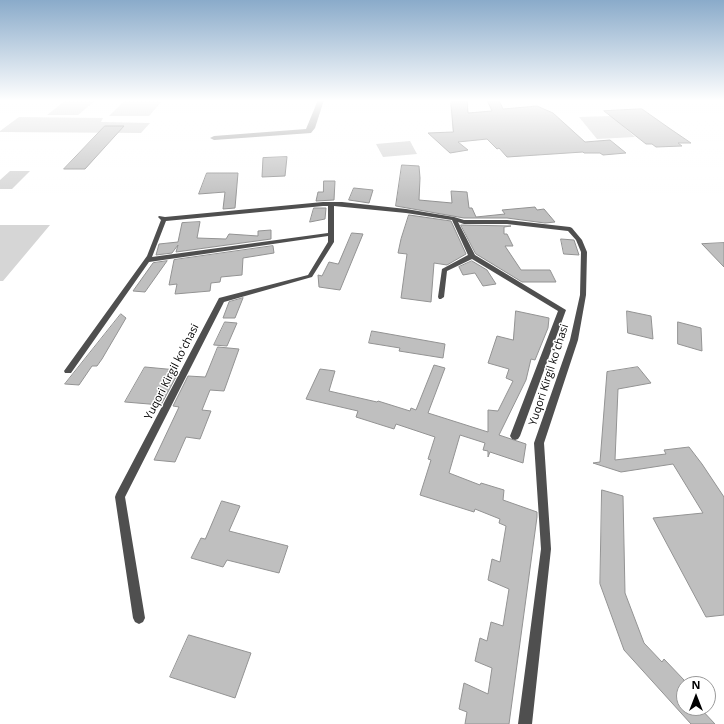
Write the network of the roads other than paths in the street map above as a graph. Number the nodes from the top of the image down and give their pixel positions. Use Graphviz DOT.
graph roads {
  1 [pos="331,204"];
  2 [pos="454,219"];
  3 [pos="331,234"];
  4 [pos="472,256"];
  5 [pos="147,260"];
  6 [pos="441,297"];
  7 [pos="68,371"];
  8 [pos="515,436"];
  9 [pos="139,618"];
  10 [pos="525,724"];
  1 -- 2 [label="street, Yuqori Kirgil koʻchasi"];
  1 -- 3 [label="street, Yuqori Kirgil koʻchasi"];
  1 -- 5 [label="street, Yuqori Kirgil koʻchasi"];
  2 -- 4 [label="street"];
  2 -- 10 [label="street, Yuqori Kirgil koʻchasi"];
  3 -- 5 [label="street"];
  3 -- 9 [label="street, Yuqori Kirgil koʻchasi"];
  4 -- 6 [label="street"];
  4 -- 8 [label="street"];
  5 -- 7 [label="street"];
}
